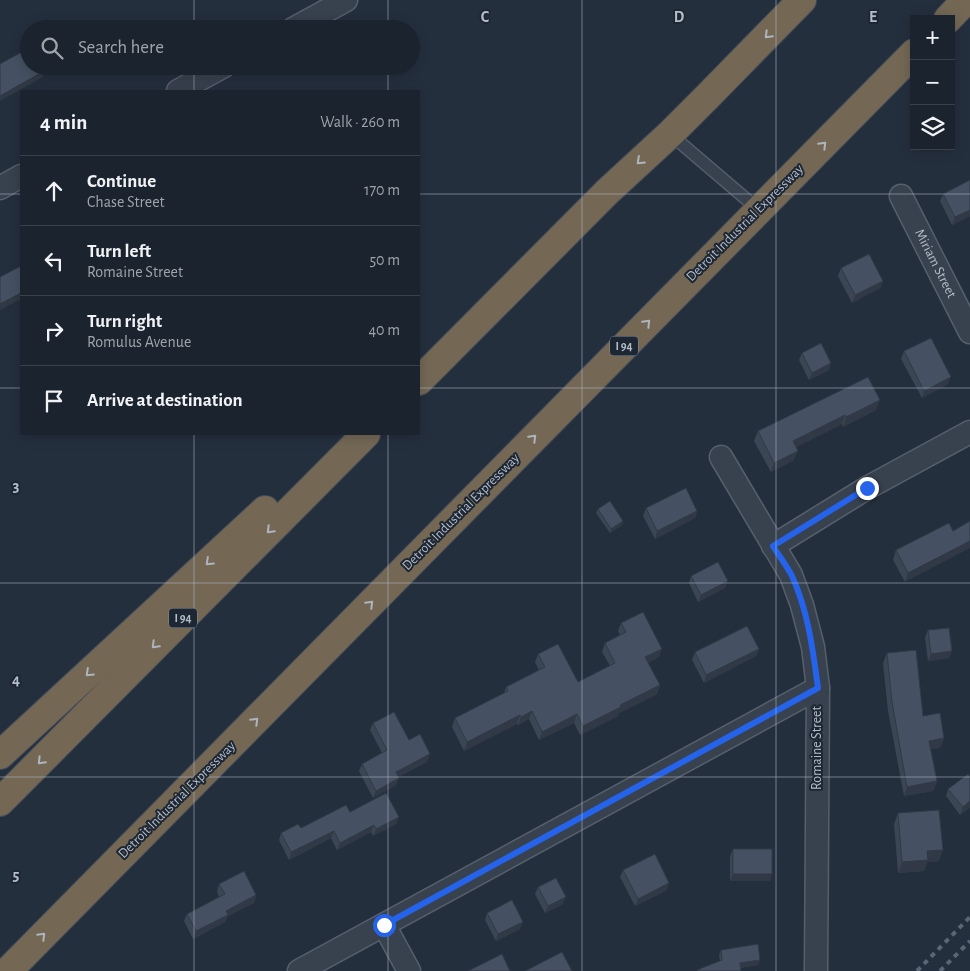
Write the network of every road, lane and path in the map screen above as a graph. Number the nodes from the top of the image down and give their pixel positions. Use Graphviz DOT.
graph roads {
  1 [pos="346,0"];
  2 [pos="802,0"];
  3 [pos="966,0"];
  4 [pos="952,15"];
  5 [pos="309,20"];
  6 [pos="910,57"];
  7 [pos="207,75"];
  8 [pos="180,90"];
  9 [pos="670,134"];
  10 [pos="20,177"];
  11 [pos="0,188"];
  12 [pos="607,192"];
  13 [pos="901,196"];
  14 [pos="759,210"];
  15 [pos="970,332"];
  16 [pos="420,366"];
  17 [pos="420,380"];
  18 [pos="970,432"];
  19 [pos="346,435"];
  20 [pos="365,435"];
  21 [pos="722,458"];
  22 [pos="773,546"];
  23 [pos="818,688"];
  24 [pos="0,755"];
  25 [pos="0,802"];
  26 [pos="384,925"];
  27 [pos="8,971"];
  28 [pos="299,971"];
  29 [pos="409,971"];
  30 [pos="816,971"];
  1 -- 5 [label="street"];
  2 -- 9 [label="highway, one-way"];
  3 -- 4 [label="highway"];
  14 -- 6 [label="highway, Detroit Industrial Expressway / I 94, one-way"];
  7 -- 8 [label="street"];
  9 -- 12 [label="highway, one-way"];
  9 -- 14 [label="lane"];
  10 -- 11 [label="street"];
  12 -- 16 [label="highway"];
  12 -- 17 [label="highway"];
  13 -- 15 [label="street, Miriam Street"];
  27 -- 14 [label="highway, Detroit Industrial Expressway / I 94, one-way"];
  18 -- 22 [label="street"];
  19 -- 24 [label="highway, one-way"];
  20 -- 25 [label="highway, I 94, one-way"];
  21 -- 22 [label="street, Romaine Street"];
  22 -- 23 [label="street, Romaine Street"];
  23 -- 26 [label="street"];
  23 -- 30 [label="street, Romaine Street"];
  26 -- 28 [label="street"];
  26 -- 29 [label="street"];
}
